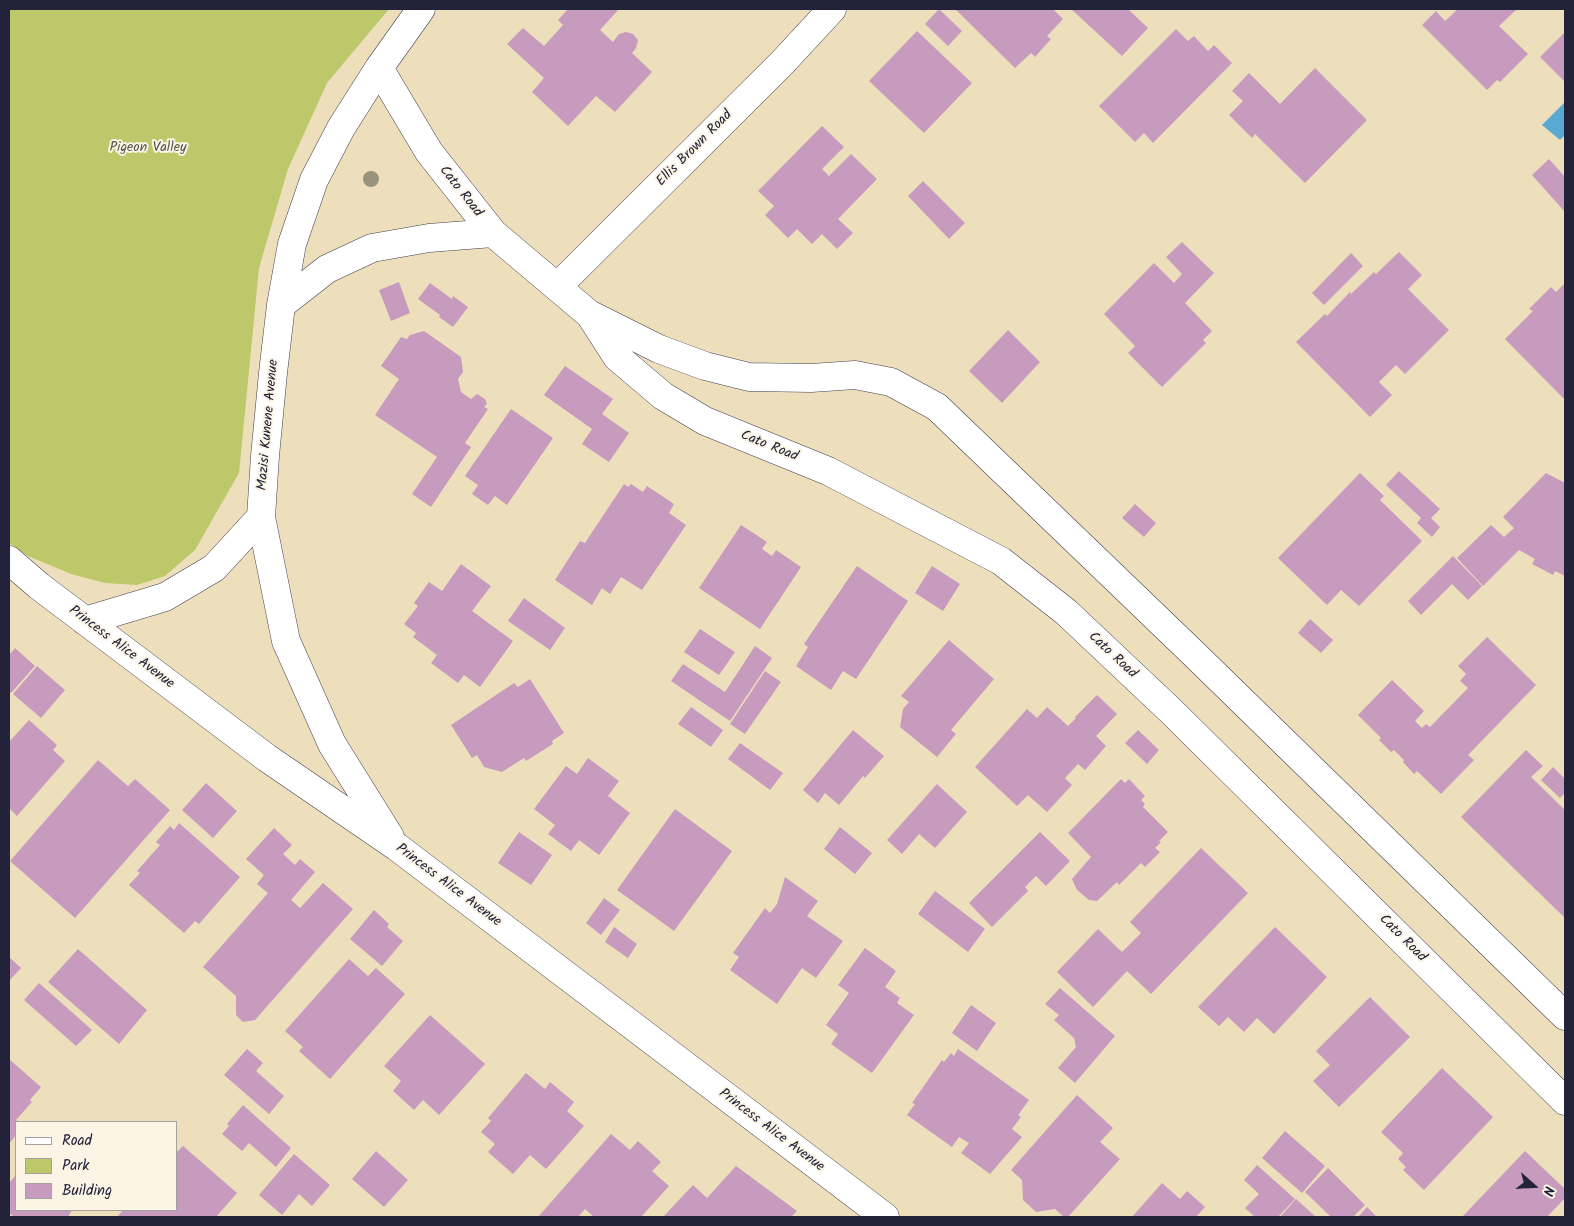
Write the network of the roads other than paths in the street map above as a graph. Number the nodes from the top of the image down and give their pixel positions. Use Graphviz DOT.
graph roads {
  1 [pos="421,9"];
  2 [pos="832,9"];
  3 [pos="379,68"];
  4 [pos="493,232"];
  5 [pos="557,288"];
  6 [pos="281,305"];
  7 [pos="589,314"];
  8 [pos="261,517"];
  9 [pos="9,560"];
  10 [pos="85,621"];
  11 [pos="396,847"];
  12 [pos="1565,1016"];
  13 [pos="1565,1101"];
  14 [pos="885,1217"];
  1 -- 3 [label="street, Mazisi Kunene Avenue"];
  2 -- 5 [label="street, Ellis Brown Road"];
  3 -- 4 [label="street, Cato Road"];
  3 -- 6 [label="street, Mazisi Kunene Avenue"];
  4 -- 5 [label="street, Cato Road"];
  4 -- 6 [label="street"];
  5 -- 7 [label="street, Cato Road"];
  6 -- 8 [label="street, Mazisi Kunene Avenue"];
  7 -- 12 [label="street, Cato Road"];
  7 -- 13 [label="street, Cato Road"];
  8 -- 10 [label="street"];
  8 -- 11 [label="street, Mazisi Kunene Avenue"];
  9 -- 10 [label="street, Princess Alice Avenue"];
  10 -- 11 [label="street, Princess Alice Avenue"];
  11 -- 14 [label="street, Princess Alice Avenue"];
}
